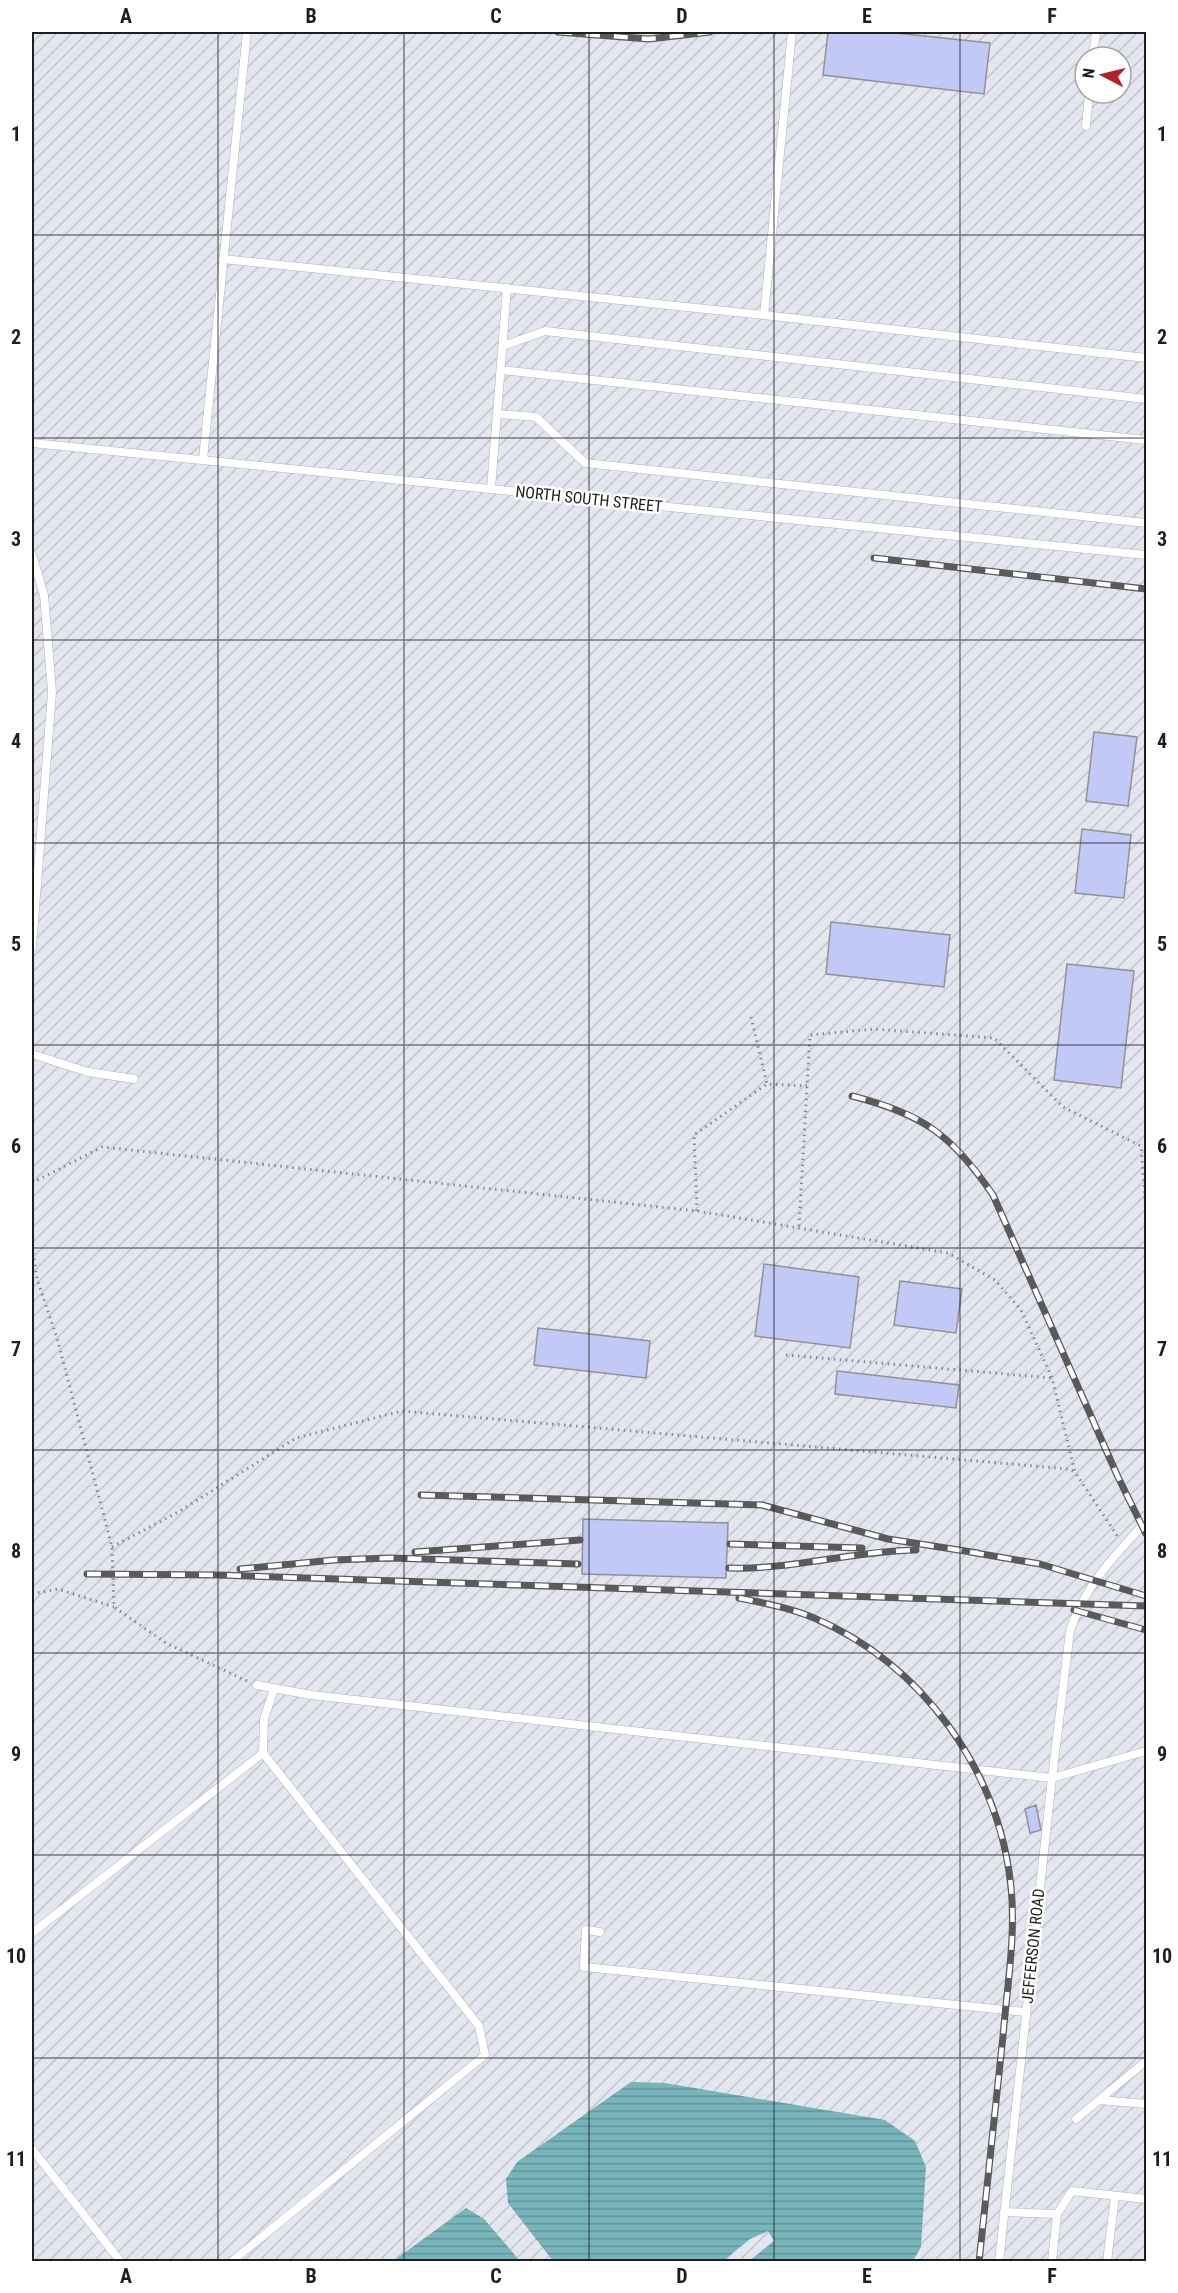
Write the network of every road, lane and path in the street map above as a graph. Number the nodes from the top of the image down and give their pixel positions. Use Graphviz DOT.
graph roads {
  1 [pos="247,32"];
  2 [pos="792,32"];
  3 [pos="1088,105"];
  4 [pos="1086,126"];
  5 [pos="223,259"];
  6 [pos="507,288"];
  7 [pos="764,315"];
  8 [pos="503,346"];
  9 [pos="1146,358"];
  10 [pos="501,370"];
  11 [pos="1146,399"];
  12 [pos="498,414"];
  13 [pos="1146,440"];
  14 [pos="32,443"];
  15 [pos="203,459"];
  16 [pos="491,489"];
  17 [pos="1146,523"];
  18 [pos="32,555"];
  19 [pos="1146,555"];
  20 [pos="32,947"];
  21 [pos="751,1017"];
  22 [pos="32,1054"];
  23 [pos="134,1079"];
  24 [pos="767,1084"];
  25 [pos="807,1086"];
  26 [pos="32,1183"];
  27 [pos="697,1211"];
  28 [pos="1146,1212"];
  29 [pos="799,1226"];
  30 [pos="32,1247"];
  31 [pos="786,1355"];
  32 [pos="1052,1378"];
  33 [pos="1075,1472"];
  34 [pos="1144,1527"];
  35 [pos="1124,1546"];
  36 [pos="112,1547"];
  37 [pos="32,1594"];
  38 [pos="114,1607"];
  39 [pos="257,1685"];
  40 [pos="274,1689"];
  41 [pos="1146,1751"];
  42 [pos="263,1753"];
  43 [pos="1052,1778"];
  44 [pos="600,1932"];
  45 [pos="32,1933"];
  46 [pos="1026,2012"];
  47 [pos="1146,2061"];
  48 [pos="1099,2100"];
  49 [pos="1146,2104"];
  50 [pos="1076,2119"];
  51 [pos="32,2149"];
  52 [pos="1115,2196"];
  53 [pos="1146,2199"];
  54 [pos="1004,2212"];
  55 [pos="1057,2214"];
  56 [pos="121,2262"];
  57 [pos="231,2262"];
  58 [pos="999,2262"];
  59 [pos="1052,2262"];
  60 [pos="1107,2262"];
  1 -- 5 [label="lane"];
  2 -- 7 [label="lane"];
  3 -- 4 [label="lane"];
  5 -- 6 [label="lane"];
  5 -- 15 [label="lane"];
  6 -- 7 [label="lane"];
  6 -- 8 [label="lane"];
  7 -- 9 [label="lane"];
  8 -- 10 [label="lane"];
  8 -- 11 [label="lane"];
  10 -- 12 [label="lane"];
  10 -- 13 [label="lane"];
  12 -- 16 [label="lane"];
  12 -- 17 [label="lane"];
  14 -- 15 [label="lane, NORTH SOUTH STREET"];
  15 -- 16 [label="lane, NORTH SOUTH STREET"];
  16 -- 19 [label="lane, NORTH SOUTH STREET"];
  18 -- 20 [label="lane"];
  21 -- 24 [label="path"];
  22 -- 23 [label="lane"];
  24 -- 25 [label="path"];
  24 -- 27 [label="path"];
  25 -- 28 [label="path"];
  25 -- 29 [label="path"];
  26 -- 27 [label="path"];
  27 -- 29 [label="path"];
  29 -- 32 [label="path"];
  30 -- 36 [label="path"];
  31 -- 32 [label="path"];
  32 -- 33 [label="path"];
  33 -- 35 [label="path"];
  33 -- 36 [label="path"];
  34 -- 35 [label="lane, JEFFERSON ROAD"];
  35 -- 43 [label="lane, JEFFERSON ROAD"];
  36 -- 38 [label="path"];
  37 -- 38 [label="path"];
  38 -- 39 [label="path"];
  39 -- 40 [label="lane"];
  40 -- 42 [label="lane"];
  40 -- 43 [label="lane"];
  41 -- 43 [label="lane"];
  42 -- 45 [label="lane"];
  42 -- 57 [label="lane"];
  43 -- 46 [label="lane, JEFFERSON ROAD"];
  44 -- 46 [label="lane"];
  46 -- 54 [label="lane, JEFFERSON ROAD"];
  47 -- 48 [label="lane"];
  48 -- 49 [label="lane"];
  48 -- 50 [label="lane"];
  51 -- 56 [label="lane"];
  52 -- 53 [label="lane"];
  52 -- 55 [label="lane"];
  52 -- 60 [label="lane"];
  54 -- 55 [label="lane"];
  54 -- 58 [label="lane, JEFFERSON ROAD"];
  55 -- 59 [label="lane"];
}
